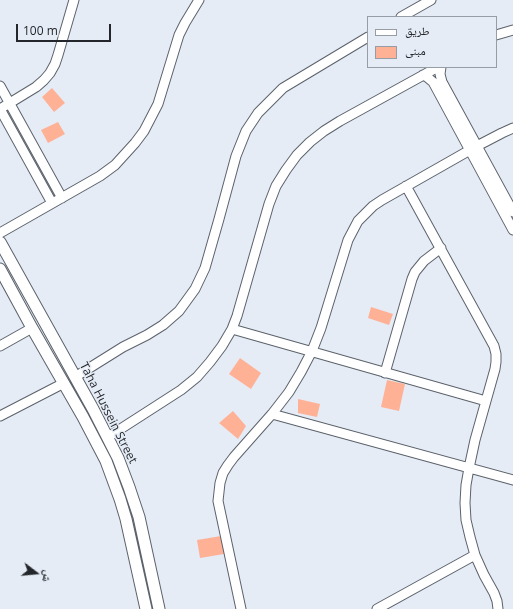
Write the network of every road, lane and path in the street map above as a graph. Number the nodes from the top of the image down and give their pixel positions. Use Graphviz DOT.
graph roads {
  1 [pos="73,0"];
  2 [pos="199,0"];
  3 [pos="430,0"];
  4 [pos="403,16"];
  5 [pos="513,30"];
  6 [pos="497,35"];
  7 [pos="367,38"];
  8 [pos="437,68"];
  9 [pos="439,68"];
  10 [pos="423,76"];
  11 [pos="0,86"];
  12 [pos="10,103"];
  13 [pos="0,109"];
  14 [pos="513,128"];
  15 [pos="474,148"];
  16 [pos="406,186"];
  17 [pos="62,198"];
  18 [pos="52,203"];
  19 [pos="513,212"];
  20 [pos="513,230"];
  21 [pos="0,233"];
  22 [pos="0,242"];
  23 [pos="441,248"];
  24 [pos="0,269"];
  25 [pos="32,328"];
  26 [pos="232,328"];
  27 [pos="0,346"];
  28 [pos="312,352"];
  29 [pos="385,373"];
  30 [pos="75,377"];
  31 [pos="64,383"];
  32 [pos="486,401"];
  33 [pos="272,414"];
  34 [pos="0,416"];
  35 [pos="108,437"];
  36 [pos="469,468"];
  37 [pos="513,480"];
  38 [pos="475,555"];
  39 [pos="146,609"];
  40 [pos="159,609"];
  41 [pos="240,609"];
  42 [pos="377,609"];
  43 [pos="498,609"];
  1 -- 12 [label="street"];
  2 -- 17 [label="street"];
  3 -- 4 [label="street"];
  5 -- 6 [label="street"];
  7 -- 30 [label="street"];
  8 -- 10 [label="street"];
  9 -- 15 [label="street"];
  10 -- 15 [label="street"];
  10 -- 26 [label="street"];
  11 -- 12 [label="street"];
  12 -- 13 [label="street"];
  12 -- 17 [label="street"];
  13 -- 18 [label="street"];
  14 -- 15 [label="street"];
  15 -- 16 [label="street"];
  15 -- 19 [label="street"];
  15 -- 20 [label="street"];
  16 -- 23 [label="street"];
  16 -- 28 [label="street"];
  17 -- 18 [label="street"];
  18 -- 21 [label="street"];
  22 -- 30 [label="main road, Taha Hussein Street"];
  23 -- 29 [label="street"];
  23 -- 32 [label="street"];
  24 -- 25 [label="main road, Taha Hussein Street"];
  25 -- 27 [label="street"];
  25 -- 31 [label="main road, Taha Hussein Street"];
  26 -- 28 [label="street"];
  26 -- 35 [label="street"];
  28 -- 29 [label="street"];
  28 -- 33 [label="street"];
  29 -- 32 [label="street"];
  30 -- 35 [label="main road, Taha Hussein Street"];
  31 -- 34 [label="street"];
  31 -- 39 [label="main road, Taha Hussein Street"];
  32 -- 36 [label="street"];
  33 -- 36 [label="street"];
  33 -- 41 [label="street"];
  35 -- 40 [label="main road, Taha Hussein Street"];
  36 -- 37 [label="street"];
  36 -- 38 [label="street"];
  38 -- 42 [label="street"];
  38 -- 43 [label="street"];
}
